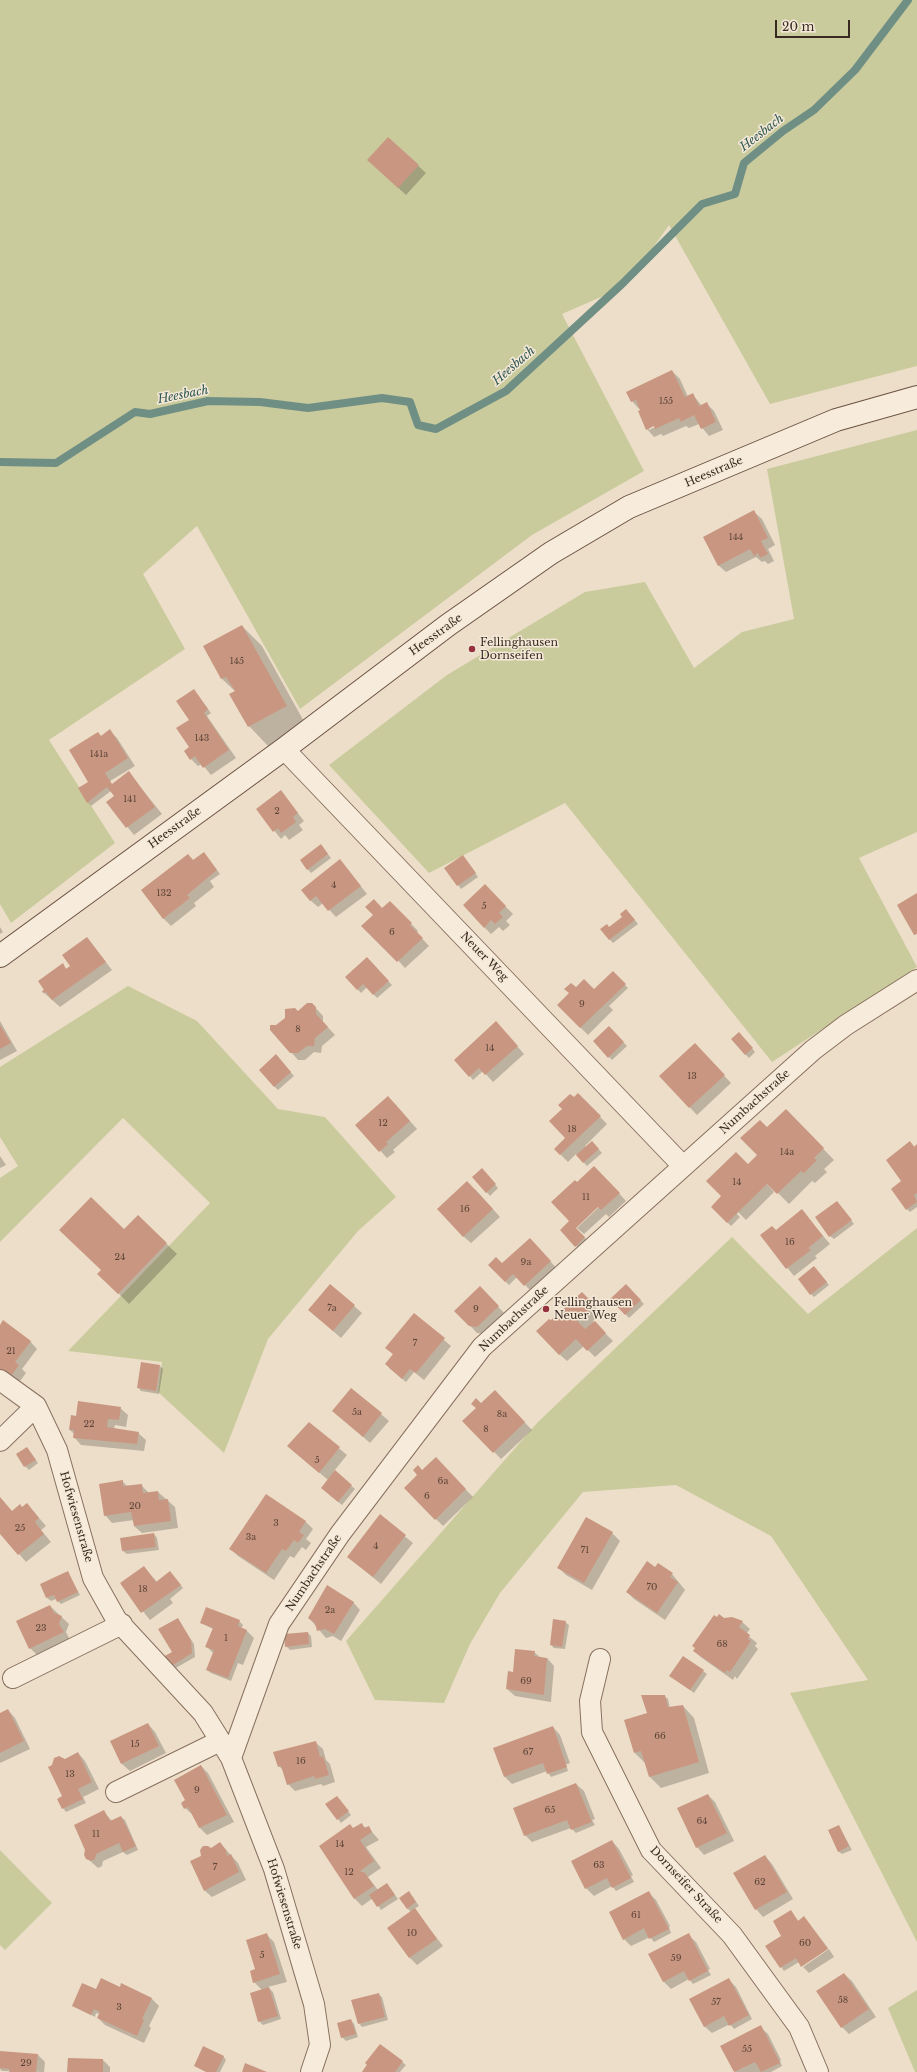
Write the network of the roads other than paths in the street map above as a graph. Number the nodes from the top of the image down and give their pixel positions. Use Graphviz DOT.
graph roads {
  1 [pos="917,397"];
  2 [pos="284,749"];
  3 [pos="0,956"];
  4 [pos="917,980"];
  5 [pos="683,1166"];
  6 [pos="0,1380"];
  7 [pos="36,1406"];
  8 [pos="0,1441"];
  9 [pos="122,1624"];
  10 [pos="600,1659"];
  11 [pos="13,1678"];
  12 [pos="226,1749"];
  13 [pos="116,1792"];
  14 [pos="311,2072"];
  15 [pos="818,2072"];
  1 -- 2 [label="main road, Heesstraße"];
  2 -- 3 [label="main road, Heesstraße"];
  2 -- 5 [label="street, Neuer Weg"];
  4 -- 5 [label="street, Numbachstraße"];
  5 -- 12 [label="street, Numbachstraße"];
  6 -- 7 [label="street"];
  7 -- 8 [label="street"];
  7 -- 9 [label="street, Hofwiesenstraße"];
  9 -- 11 [label="street"];
  9 -- 12 [label="street, Hofwiesenstraße"];
  10 -- 15 [label="street, Dornseifer Straße"];
  12 -- 13 [label="street"];
  12 -- 14 [label="street, Hofwiesenstraße"];
}
